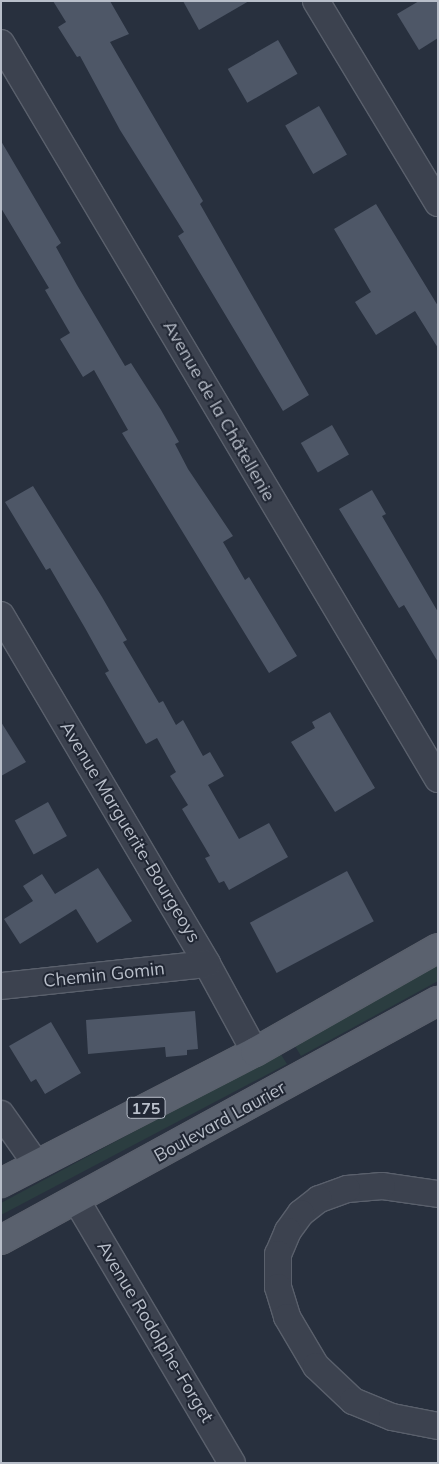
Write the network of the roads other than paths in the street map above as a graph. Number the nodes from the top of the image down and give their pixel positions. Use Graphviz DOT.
graph roads {
  1 [pos="316,1"];
  2 [pos="1,44"];
  3 [pos="438,203"];
  4 [pos="1,615"];
  5 [pos="438,779"];
  6 [pos="438,948"];
  7 [pos="207,964"];
  8 [pos="1,986"];
  9 [pos="438,1001"];
  10 [pos="255,1052"];
  11 [pos="1,1114"];
  12 [pos="37,1165"];
  13 [pos="1,1183"];
  14 [pos="438,1194"];
  15 [pos="77,1202"];
  16 [pos="1,1240"];
  17 [pos="438,1426"];
  18 [pos="232,1463"];
  1 -- 3 [label="street"];
  2 -- 5 [label="street, Avenue de la Châtellenie"];
  4 -- 7 [label="street, Avenue Marguerite-Bourgeoys"];
  6 -- 10 [label="main road, 175"];
  7 -- 8 [label="street, Chemin Gomin"];
  7 -- 10 [label="street, Avenue Marguerite-Bourgeoys"];
  9 -- 15 [label="main road, Boulevard Laurier"];
  10 -- 12 [label="main road, 175"];
  11 -- 12 [label="street"];
  12 -- 13 [label="main road, 175"];
  14 -- 17 [label="street"];
  15 -- 16 [label="main road, Boulevard Laurier"];
  15 -- 18 [label="street, Avenue Rodolphe-Forget"];
}
